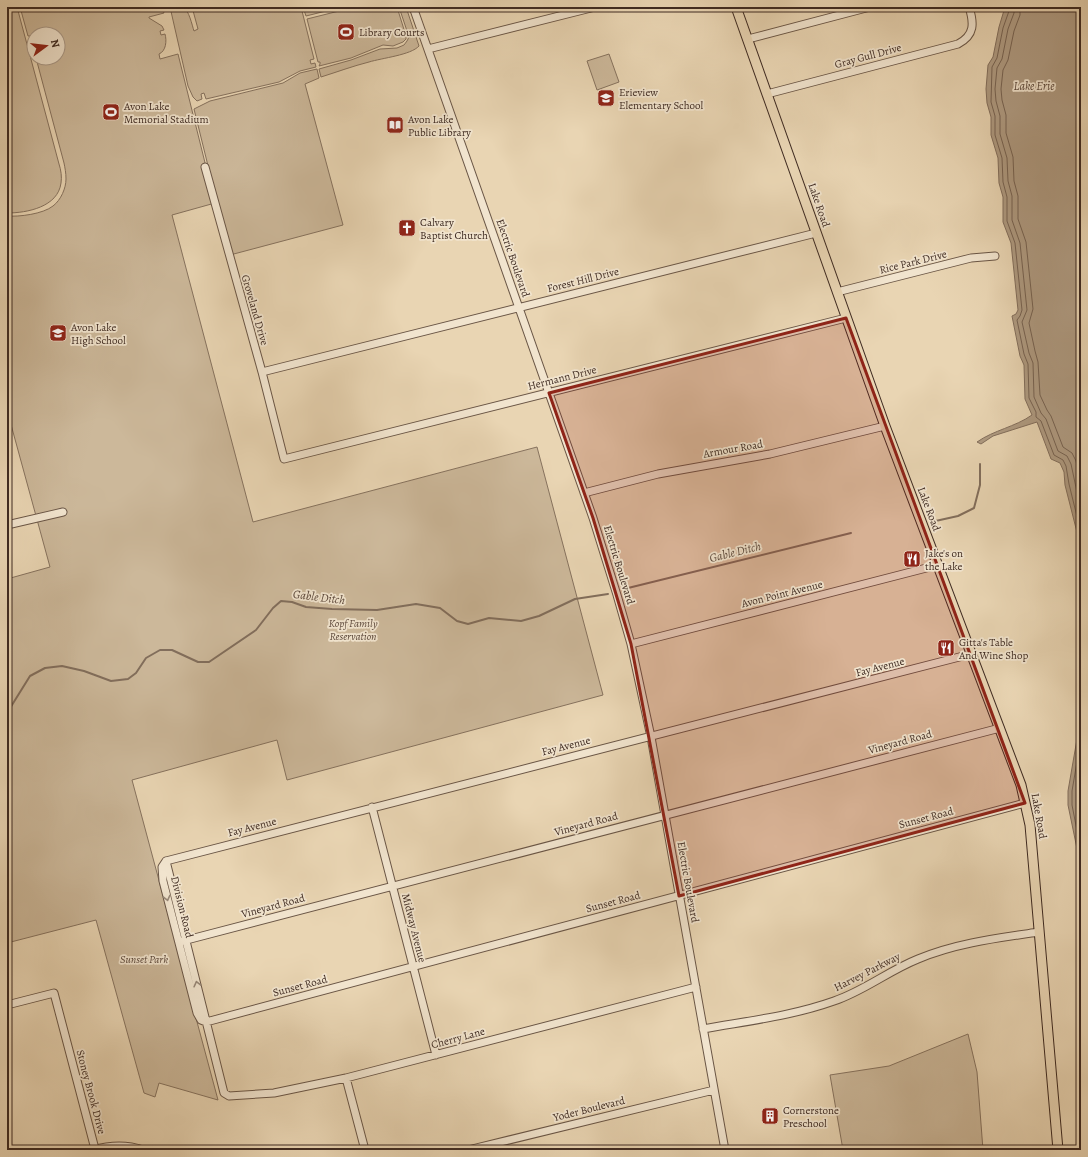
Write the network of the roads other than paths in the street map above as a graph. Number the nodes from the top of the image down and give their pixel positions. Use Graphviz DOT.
graph roads {
  1 [pos="413,7"];
  2 [pos="595,7"];
  3 [pos="736,7"];
  4 [pos="870,7"];
  5 [pos="969,7"];
  6 [pos="748,39"];
  7 [pos="428,49"];
  8 [pos="767,94"];
  9 [pos="205,168"];
  10 [pos="816,233"];
  11 [pos="995,256"];
  12 [pos="837,292"];
  13 [pos="519,308"];
  14 [pos="846,318"];
  15 [pos="262,372"];
  16 [pos="549,392"];
  17 [pos="885,426"];
  18 [pos="284,459"];
  19 [pos="584,492"];
  20 [pos="63,512"];
  21 [pos="7,525"];
  22 [pos="938,565"];
  23 [pos="631,644"];
  24 [pos="972,654"];
  25 [pos="1000,728"];
  26 [pos="651,737"];
  27 [pos="1026,803"];
  28 [pos="372,807"];
  29 [pos="665,815"];
  30 [pos="166,861"];
  31 [pos="392,887"];
  32 [pos="679,896"];
  33 [pos="1039,932"];
  34 [pos="182,941"];
  35 [pos="413,967"];
  36 [pos="696,987"];
  37 [pos="7,1005"];
  38 [pos="206,1022"];
  39 [pos="703,1029"];
  40 [pos="436,1055"];
  41 [pos="346,1078"];
  42 [pos="714,1090"];
  43 [pos="224,1092"];
  44 [pos="94,1150"];
  45 [pos="143,1150"];
  46 [pos="365,1150"];
  47 [pos="468,1150"];
  48 [pos="725,1150"];
  49 [pos="1058,1150"];
  1 -- 7 [label="street, Electric Boulevard"];
  2 -- 7 [label="street"];
  3 -- 6 [label="main road, Lake Road"];
  4 -- 6 [label="street"];
  5 -- 8 [label="street, Gray Gull Drive"];
  6 -- 8 [label="main road, Lake Road"];
  7 -- 13 [label="street, Electric Boulevard"];
  8 -- 10 [label="main road, Lake Road"];
  9 -- 15 [label="street, Groveland Drive"];
  10 -- 12 [label="main road, Lake Road"];
  10 -- 13 [label="street, Forest Hill Drive"];
  11 -- 12 [label="street, Rice Park Drive"];
  12 -- 14 [label="main road, Lake Road"];
  13 -- 15 [label="street, Forest Hill Drive"];
  13 -- 16 [label="street, Electric Boulevard"];
  14 -- 16 [label="street, Hermann Drive"];
  14 -- 17 [label="main road, Lake Road"];
  15 -- 18 [label="street, Groveland Drive"];
  16 -- 18 [label="street, Hermann Drive"];
  16 -- 19 [label="street, Electric Boulevard"];
  17 -- 19 [label="street, Armour Road"];
  17 -- 22 [label="main road, Lake Road"];
  19 -- 23 [label="street, Electric Boulevard"];
  20 -- 21 [label="street"];
  22 -- 23 [label="street, Avon Point Avenue"];
  22 -- 24 [label="main road, Lake Road"];
  23 -- 26 [label="street, Electric Boulevard"];
  24 -- 25 [label="main road, Lake Road"];
  24 -- 26 [label="street, Fay Avenue"];
  25 -- 27 [label="main road, Lake Road"];
  25 -- 29 [label="street, Vineyard Road"];
  26 -- 28 [label="street, Fay Avenue"];
  26 -- 29 [label="street, Electric Boulevard"];
  27 -- 32 [label="street, Sunset Road"];
  27 -- 33 [label="main road, Lake Road"];
  28 -- 30 [label="street, Fay Avenue"];
  28 -- 31 [label="street, Midway Avenue"];
  29 -- 31 [label="street, Vineyard Road"];
  29 -- 32 [label="street, Electric Boulevard"];
  30 -- 34 [label="street, Division Road"];
  31 -- 34 [label="street, Vineyard Road"];
  31 -- 35 [label="street, Midway Avenue"];
  32 -- 35 [label="street, Sunset Road"];
  32 -- 36 [label="street, Electric Boulevard"];
  33 -- 39 [label="street, Harvey Parkway"];
  33 -- 49 [label="main road, Lake Road"];
  34 -- 38 [label="street, Division Road"];
  35 -- 38 [label="street, Sunset Road"];
  35 -- 40 [label="street, Midway Avenue"];
  36 -- 39 [label="street, Electric Boulevard"];
  36 -- 40 [label="street, Cherry Lane"];
  37 -- 44 [label="street, Stoney Brook Drive"];
  38 -- 43 [label="street, Division Road"];
  39 -- 42 [label="street, Electric Boulevard"];
  40 -- 41 [label="street, Cherry Lane"];
  41 -- 43 [label="street, Cherry Lane"];
  41 -- 46 [label="street"];
  42 -- 47 [label="street, Yoder Boulevard"];
  42 -- 48 [label="street, Electric Boulevard"];
  44 -- 45 [label="street, Stoney Brook Drive"];
}
